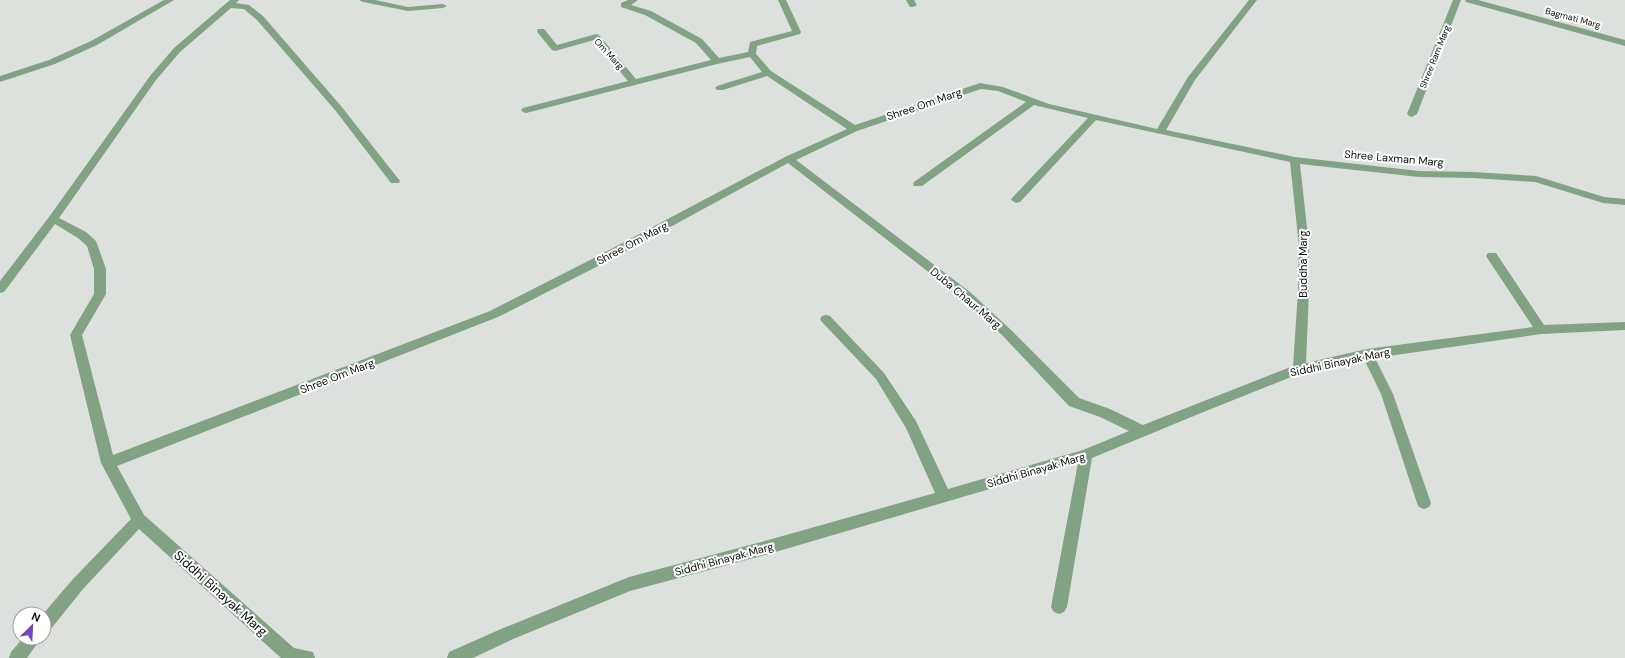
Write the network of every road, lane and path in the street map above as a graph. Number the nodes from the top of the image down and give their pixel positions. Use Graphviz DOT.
graph roads {
  1 [pos="170,0"];
  2 [pos="363,0"];
  3 [pos="634,0"];
  4 [pos="782,0"];
  5 [pos="1253,0"];
  6 [pos="1457,0"];
  7 [pos="1469,0"];
  8 [pos="232,3"];
  9 [pos="443,6"];
  10 [pos="541,31"];
  11 [pos="1625,43"];
  12 [pos="752,54"];
  13 [pos="717,61"];
  14 [pos="768,72"];
  15 [pos="0,79"];
  16 [pos="634,82"];
  17 [pos="720,88"];
  18 [pos="1033,101"];
  19 [pos="526,110"];
  20 [pos="1412,114"];
  21 [pos="1094,117"];
  22 [pos="854,129"];
  23 [pos="1160,132"];
  24 [pos="789,159"];
  25 [pos="1295,160"];
  26 [pos="395,181"];
  27 [pos="918,184"];
  28 [pos="1016,200"];
  29 [pos="1625,202"];
  30 [pos="53,219"];
  31 [pos="1492,256"];
  32 [pos="0,289"];
  33 [pos="826,319"];
  34 [pos="1625,326"];
  35 [pos="1541,330"];
  36 [pos="1367,354"];
  37 [pos="1299,369"];
  38 [pos="1142,431"];
  39 [pos="1086,456"];
  40 [pos="108,463"];
  41 [pos="944,496"];
  42 [pos="1424,503"];
  43 [pos="139,520"];
  44 [pos="1059,607"];
  45 [pos="52,615"];
  46 [pos="27,646"];
  47 [pos="17,658"];
  48 [pos="307,658"];
  49 [pos="455,658"];
  1 -- 15 [label="street"];
  2 -- 9 [label="street"];
  3 -- 13 [label="street"];
  4 -- 12 [label="street"];
  5 -- 23 [label="street"];
  6 -- 20 [label="street, Shree Ram Marg"];
  7 -- 11 [label="street, Bagmati Marg"];
  8 -- 26 [label="street"];
  8 -- 30 [label="street"];
  10 -- 16 [label="street, Om Marg"];
  12 -- 13 [label="street, Om Marg"];
  12 -- 14 [label="street"];
  13 -- 16 [label="street, Om Marg"];
  14 -- 17 [label="street"];
  14 -- 22 [label="street"];
  16 -- 19 [label="street, Om Marg"];
  18 -- 21 [label="street, Shree Om Marg"];
  18 -- 22 [label="street, Shree Om Marg"];
  18 -- 27 [label="street"];
  21 -- 23 [label="street, Shree Om Marg"];
  21 -- 28 [label="street"];
  22 -- 24 [label="street, Shree Om Marg"];
  23 -- 25 [label="street, Shree Laxman Marg"];
  24 -- 38 [label="street, Duba Chaur Marg"];
  24 -- 40 [label="street, Shree Om Marg"];
  25 -- 29 [label="street, Shree Laxman Marg"];
  25 -- 37 [label="street, Buddha Marg"];
  30 -- 32 [label="street"];
  30 -- 40 [label="street, Siddhi Binayak Marg"];
  31 -- 35 [label="street"];
  33 -- 41 [label="street"];
  34 -- 35 [label="street, Siddhi Binayak Marg"];
  35 -- 36 [label="street, Siddhi Binayak Marg"];
  36 -- 37 [label="street, Siddhi Binayak Marg"];
  36 -- 42 [label="street"];
  37 -- 38 [label="street, Siddhi Binayak Marg"];
  38 -- 39 [label="street, Siddhi Binayak Marg"];
  39 -- 41 [label="street, Siddhi Binayak Marg"];
  39 -- 44 [label="street"];
  40 -- 43 [label="street, Siddhi Binayak Marg"];
  41 -- 49 [label="street, Siddhi Binayak Marg"];
  43 -- 45 [label="street"];
  43 -- 48 [label="street, Siddhi Binayak Marg"];
  46 -- 47 [label="street"];
}
